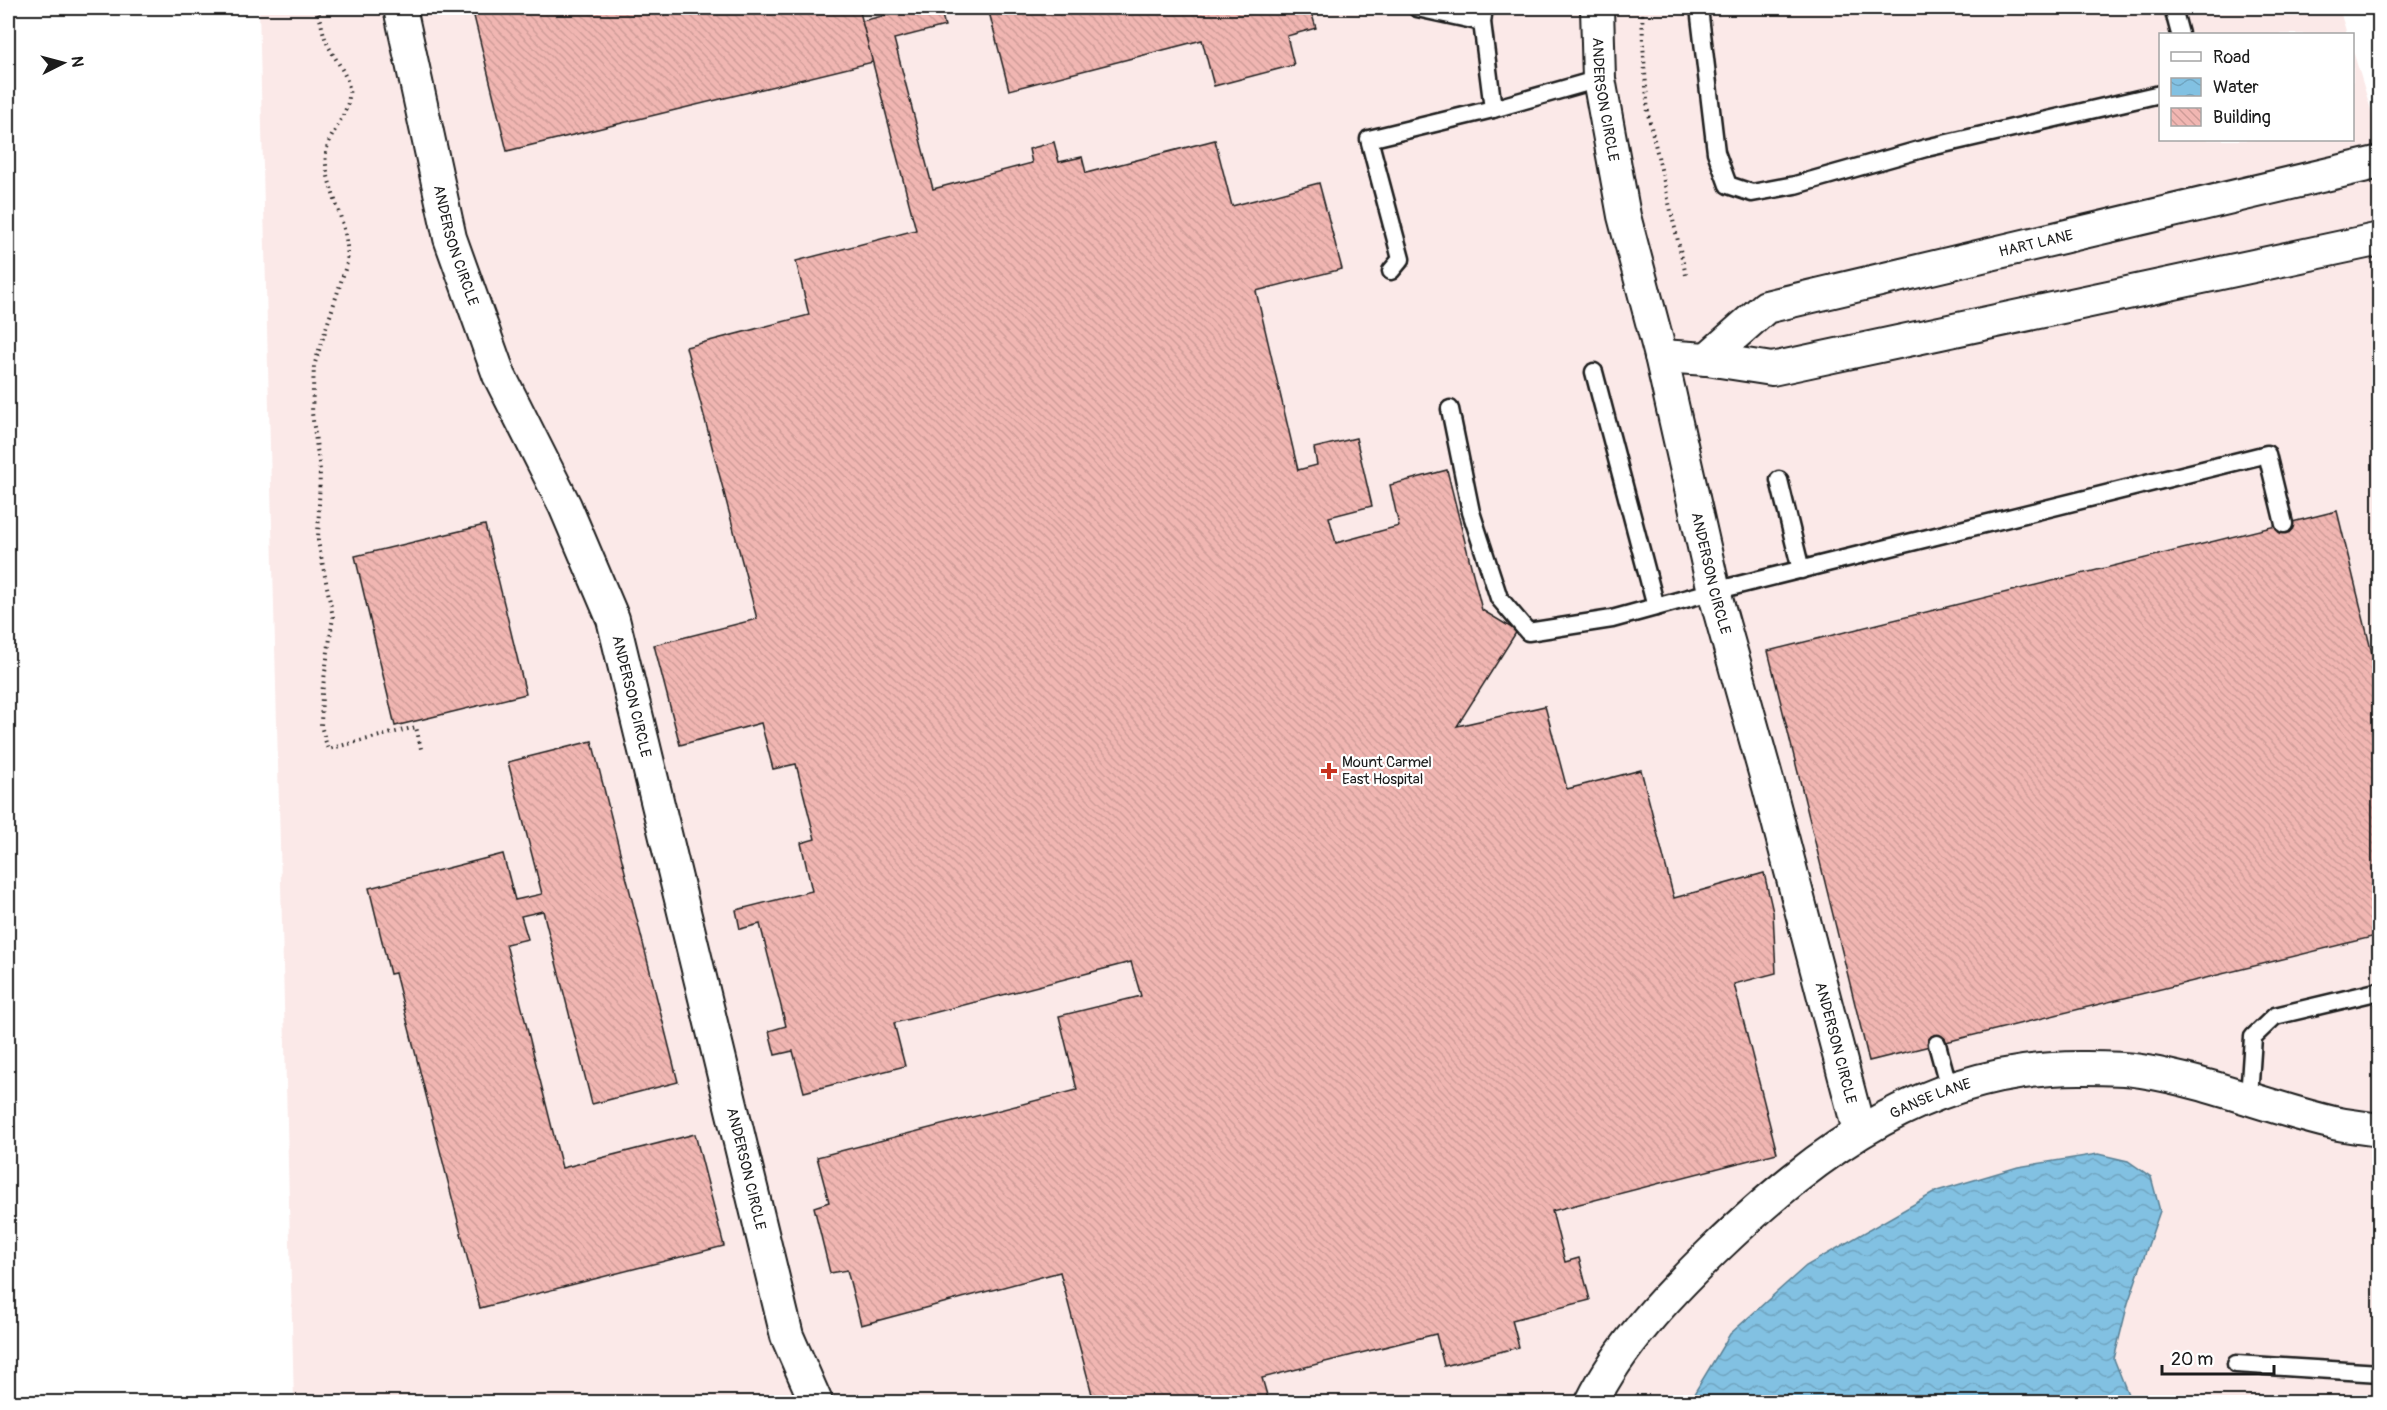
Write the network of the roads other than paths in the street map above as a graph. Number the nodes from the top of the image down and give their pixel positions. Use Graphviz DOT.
graph roads {
  1 [pos="400,8"];
  2 [pos="1417,8"];
  3 [pos="1597,8"];
  4 [pos="1699,8"];
  5 [pos="2173,8"];
  6 [pos="1483,15"];
  7 [pos="2180,33"];
  8 [pos="1599,79"];
  9 [pos="2159,94"];
  10 [pos="1493,109"];
  11 [pos="2379,162"];
  12 [pos="2379,239"];
  13 [pos="1391,271"];
  14 [pos="1661,356"];
  15 [pos="1707,359"];
  16 [pos="1594,372"];
  17 [pos="1450,409"];
  18 [pos="1779,480"];
  19 [pos="2284,524"];
  20 [pos="1801,570"];
  21 [pos="1714,591"];
  22 [pos="1656,607"];
  23 [pos="2379,991"];
  24 [pos="1937,1044"];
  25 [pos="1949,1088"];
  26 [pos="2249,1097"];
  27 [pos="2379,1130"];
  28 [pos="1859,1131"];
  29 [pos="2236,1365"];
  30 [pos="2379,1373"];
  31 [pos="816,1402"];
  32 [pos="1592,1402"];
  1 -- 31 [label="street, ANDERSON CIRCLE"];
  2 -- 6 [label="lane"];
  3 -- 8 [label="street, ANDERSON CIRCLE"];
  4 -- 9 [label="lane"];
  5 -- 7 [label="lane"];
  6 -- 10 [label="lane"];
  8 -- 10 [label="lane"];
  8 -- 14 [label="street, ANDERSON CIRCLE"];
  10 -- 13 [label="lane"];
  11 -- 15 [label="street, HART LANE"];
  12 -- 15 [label="street"];
  14 -- 15 [label="street"];
  14 -- 21 [label="street, ANDERSON CIRCLE"];
  16 -- 22 [label="lane"];
  17 -- 22 [label="lane"];
  18 -- 20 [label="lane"];
  19 -- 20 [label="lane"];
  20 -- 21 [label="lane"];
  21 -- 22 [label="lane"];
  21 -- 28 [label="street, ANDERSON CIRCLE"];
  23 -- 26 [label="lane"];
  24 -- 25 [label="lane"];
  25 -- 26 [label="street, GANSE LANE"];
  25 -- 28 [label="street, GANSE LANE"];
  26 -- 27 [label="street, GANSE LANE"];
  28 -- 32 [label="street, GANSE LANE"];
  29 -- 30 [label="lane"];
}
